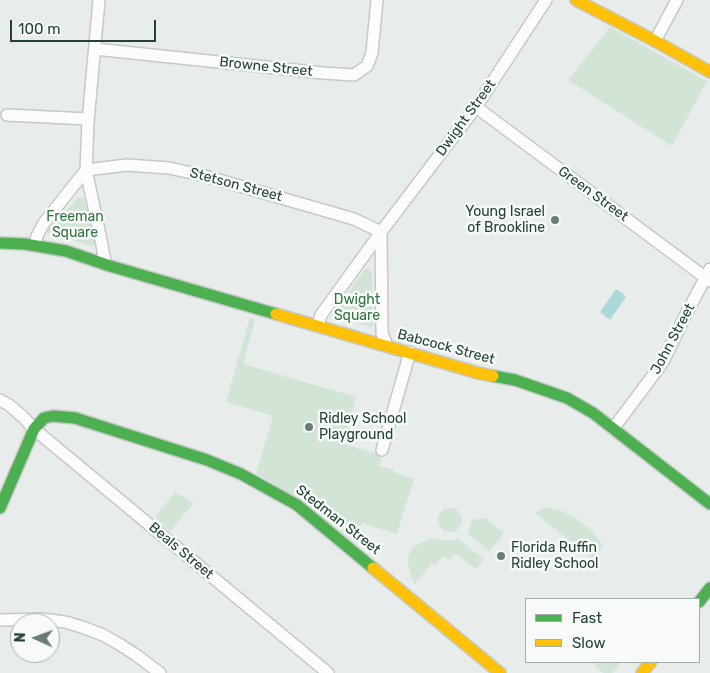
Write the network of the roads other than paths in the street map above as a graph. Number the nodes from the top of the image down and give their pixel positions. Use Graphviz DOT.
graph roads {
  1 [pos="99,0"];
  2 [pos="377,0"];
  3 [pos="546,0"];
  4 [pos="576,0"];
  5 [pos="677,0"];
  6 [pos="655,41"];
  7 [pos="95,49"];
  8 [pos="710,72"];
  9 [pos="476,107"];
  10 [pos="8,115"];
  11 [pos="88,119"];
  12 [pos="86,170"];
  13 [pos="381,232"];
  14 [pos="0,244"];
  15 [pos="35,245"];
  16 [pos="105,263"];
  17 [pos="708,276"];
  18 [pos="318,326"];
  19 [pos="387,346"];
  20 [pos="410,352"];
  21 [pos="0,400"];
  22 [pos="34,429"];
  23 [pos="613,429"];
  24 [pos="382,450"];
  25 [pos="710,504"];
  26 [pos="0,508"];
  27 [pos="710,588"];
  28 [pos="700,601"];
  29 [pos="0,620"];
  30 [pos="650,663"];
  31 [pos="160,673"];
  32 [pos="328,673"];
  33 [pos="500,673"];
  34 [pos="642,673"];
  1 -- 7 [label="street"];
  2 -- 7 [label="street, Browne Street"];
  3 -- 9 [label="street, Dwight Street"];
  4 -- 6 [label="street"];
  5 -- 6 [label="street"];
  6 -- 8 [label="street"];
  7 -- 11 [label="street"];
  9 -- 13 [label="street, Dwight Street"];
  9 -- 17 [label="street, Green Street"];
  10 -- 11 [label="street"];
  11 -- 12 [label="street"];
  12 -- 13 [label="street, Stetson Street"];
  12 -- 15 [label="street"];
  12 -- 16 [label="street"];
  13 -- 18 [label="street, Dwight Street"];
  13 -- 19 [label="street"];
  14 -- 15 [label="street, Babcock Street"];
  15 -- 16 [label="street, Babcock Street"];
  16 -- 18 [label="street, Babcock Street"];
  17 -- 23 [label="street, John Street"];
  18 -- 19 [label="street, Babcock Street"];
  19 -- 20 [label="street, Babcock Street"];
  20 -- 23 [label="street, Babcock Street"];
  20 -- 24 [label="street"];
  21 -- 22 [label="street"];
  22 -- 26 [label="street"];
  22 -- 32 [label="street, Beals Street"];
  22 -- 33 [label="street, Stedman Street"];
  23 -- 25 [label="street, Babcock Street"];
  27 -- 28 [label="street"];
  29 -- 31 [label="street"];
  30 -- 34 [label="street"];
}
